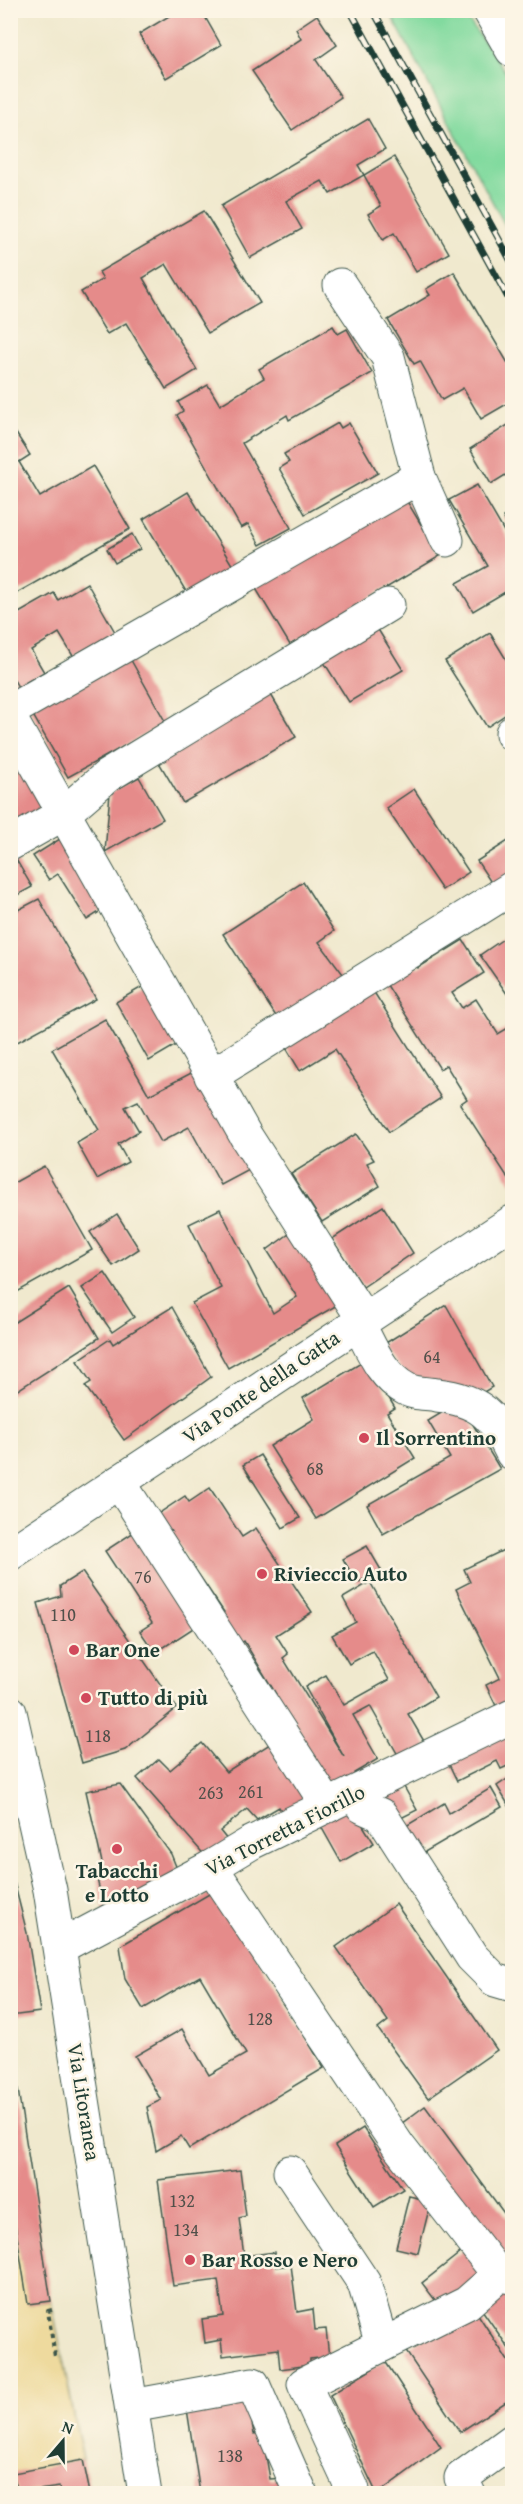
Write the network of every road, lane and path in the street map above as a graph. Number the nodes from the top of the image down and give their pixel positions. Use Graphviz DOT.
graph roads {
  1 [pos="489,10"];
  2 [pos="513,50"];
  3 [pos="340,285"];
  4 [pos="419,477"];
  5 [pos="447,540"];
  6 [pos="388,605"];
  7 [pos="10,711"];
  8 [pos="10,718"];
  9 [pos="63,814"];
  10 [pos="10,844"];
  11 [pos="513,888"];
  12 [pos="211,1076"];
  13 [pos="513,1222"];
  14 [pos="361,1321"];
  15 [pos="508,1436"];
  16 [pos="119,1482"];
  17 [pos="10,1554"];
  18 [pos="10,1712"];
  19 [pos="513,1716"];
  20 [pos="341,1800"];
  21 [pos="211,1868"];
  22 [pos="60,1947"];
  23 [pos="513,1985"];
  24 [pos="290,2172"];
  25 [pos="506,2276"];
  26 [pos="52,2310"];
  27 [pos="381,2345"];
  28 [pos="55,2357"];
  29 [pos="132,2406"];
  30 [pos="513,2440"];
  31 [pos="353,2490"];
  32 [pos="145,2493"];
  33 [pos="301,2493"];
  34 [pos="469,2493"];
  1 -- 2 [label="street"];
  3 -- 4 [label="street"];
  4 -- 5 [label="street"];
  4 -- 7 [label="street"];
  6 -- 9 [label="street"];
  8 -- 9 [label="street"];
  9 -- 10 [label="street"];
  9 -- 12 [label="street"];
  11 -- 12 [label="street"];
  12 -- 14 [label="street"];
  13 -- 14 [label="street, Via Ponte della Gatta"];
  14 -- 15 [label="street"];
  14 -- 16 [label="street, Via Ponte della Gatta"];
  16 -- 17 [label="street, Via Ponte della Gatta"];
  16 -- 20 [label="street"];
  18 -- 22 [label="street, Via Litoranea"];
  19 -- 20 [label="street, Via Torretta Fiorillo"];
  20 -- 21 [label="street, Via Torretta Fiorillo"];
  20 -- 23 [label="street"];
  21 -- 22 [label="street, Via Torretta Fiorillo"];
  21 -- 25 [label="street"];
  22 -- 29 [label="street, Via Litoranea"];
  24 -- 27 [label="street"];
  25 -- 27 [label="street"];
  26 -- 28 [label="path"];
  27 -- 31 [label="street"];
  29 -- 32 [label="street, Via Litoranea"];
  29 -- 33 [label="street"];
  30 -- 34 [label="street"];
}
